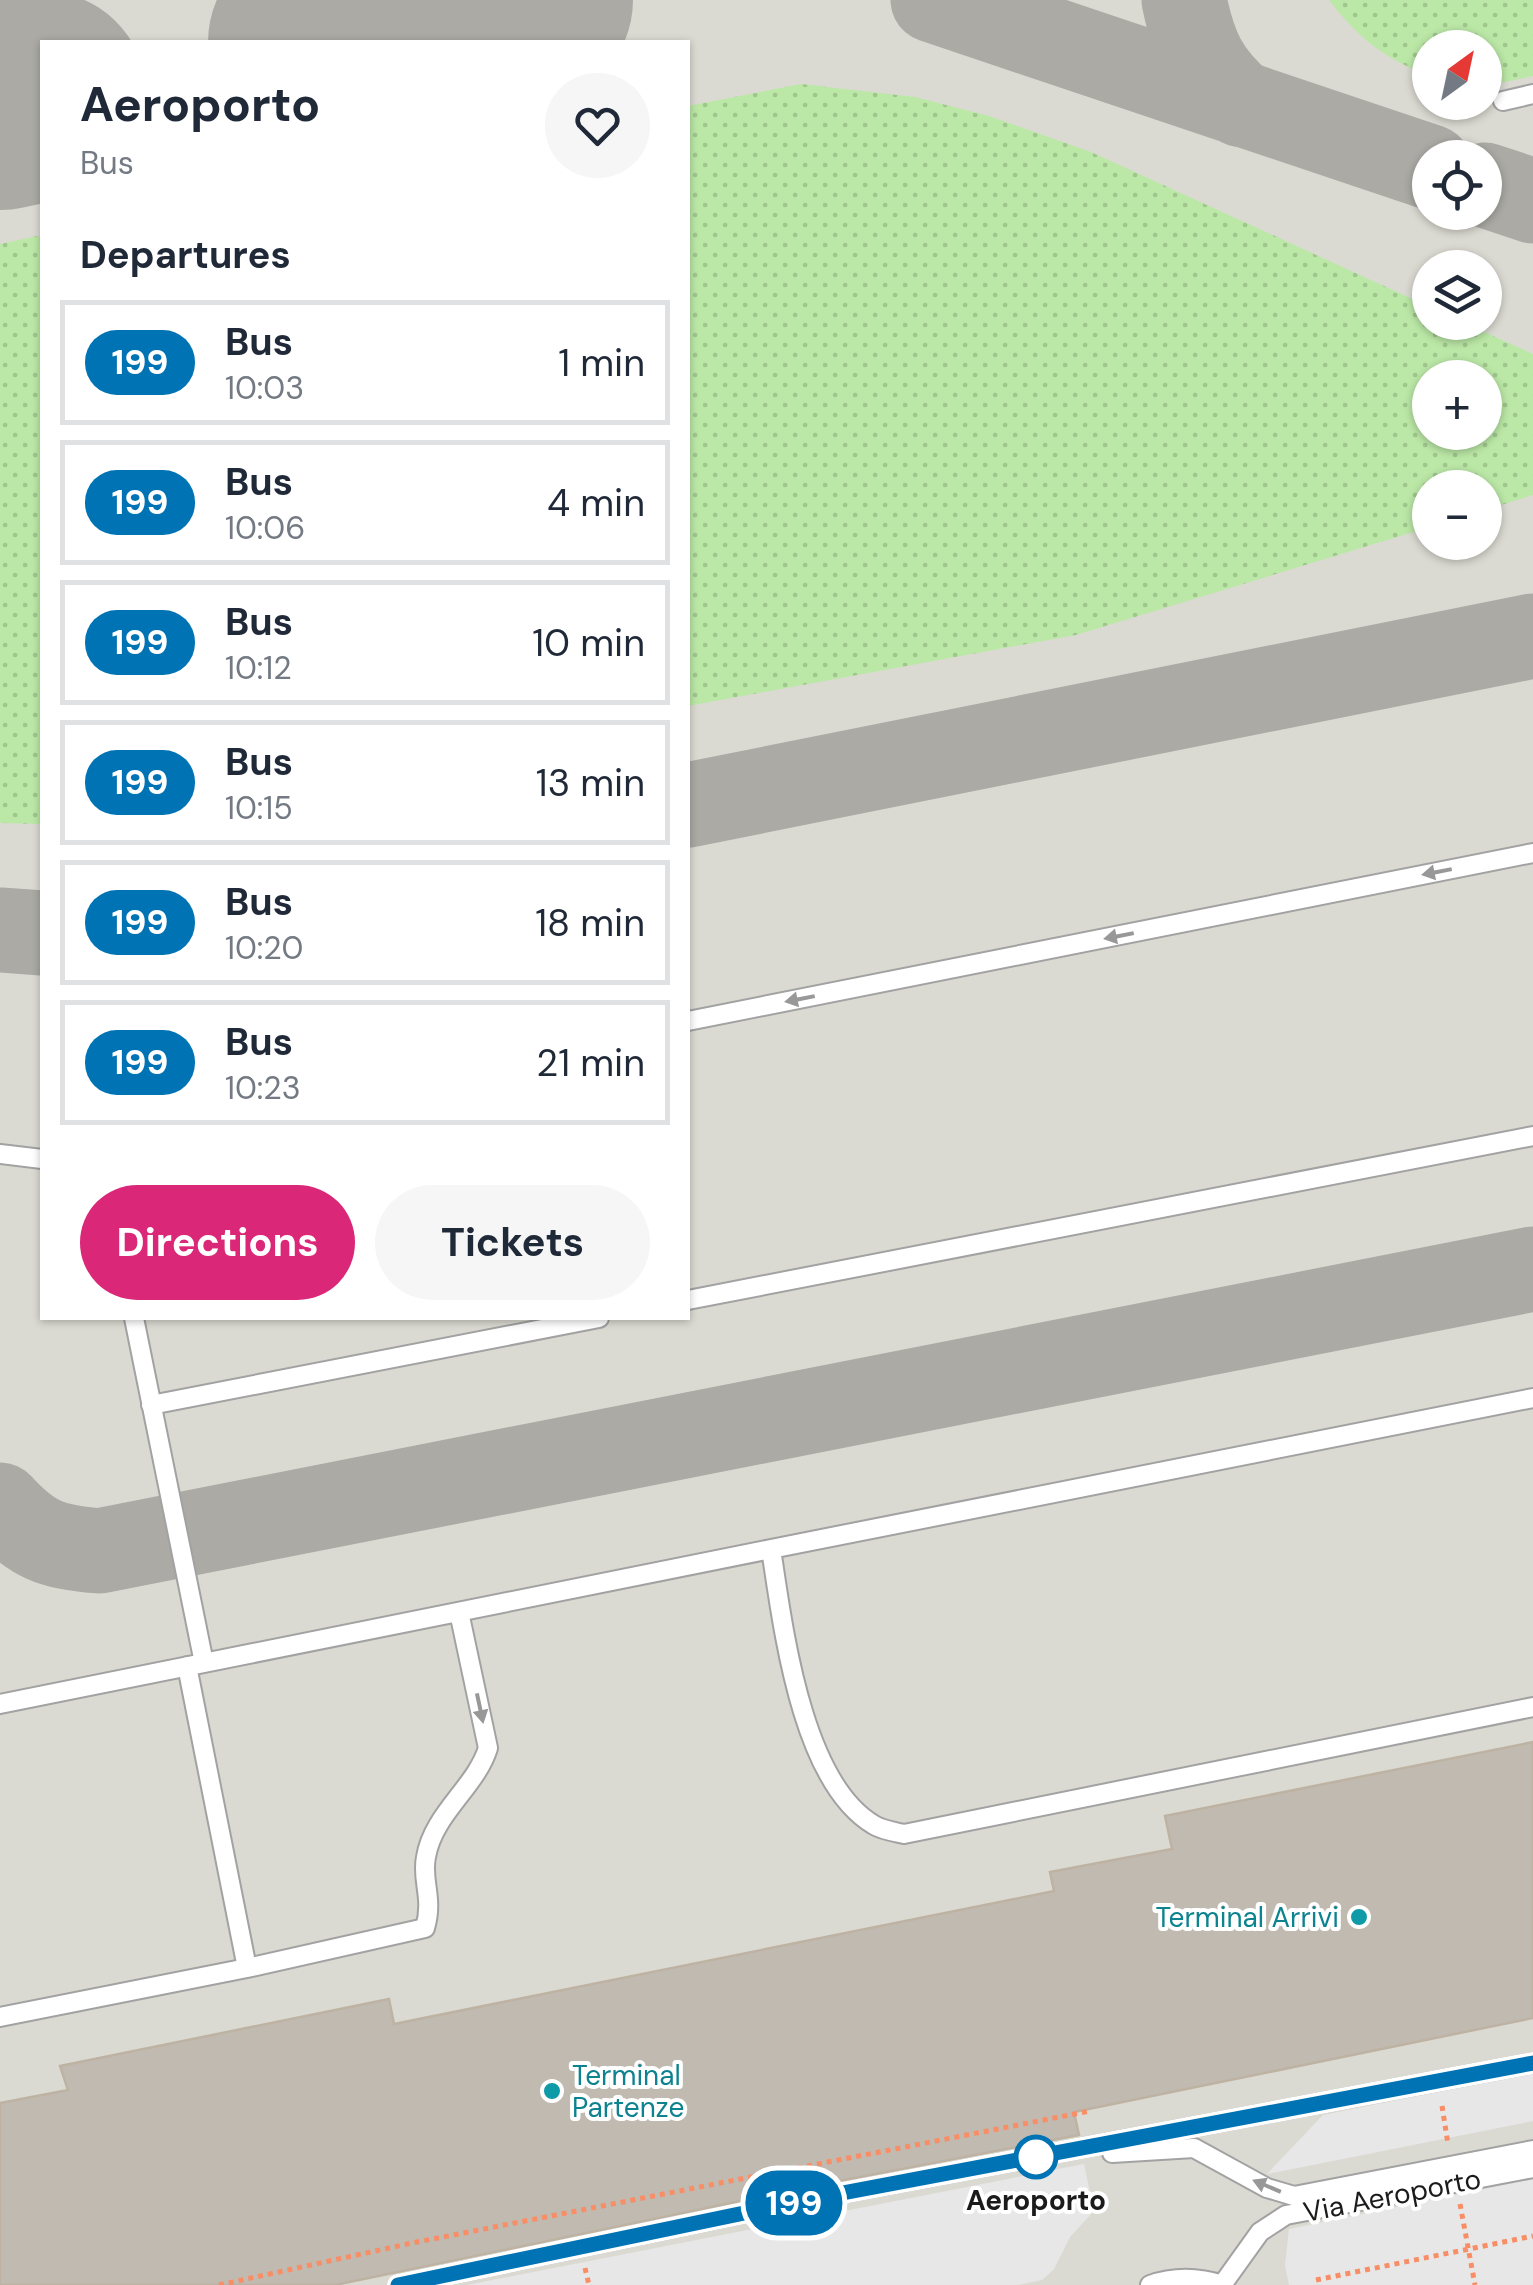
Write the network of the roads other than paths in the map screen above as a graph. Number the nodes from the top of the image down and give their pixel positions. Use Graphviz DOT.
graph roads {
  1 [pos="1533,94"];
  2 [pos="1503,101"];
  3 [pos="1533,854"];
  4 [pos="690,1021"];
  5 [pos="1533,1136"];
  6 [pos="0,1154"];
  7 [pos="40,1159"];
  8 [pos="690,1300"];
  9 [pos="134,1320"];
  10 [pos="589,1320"];
  11 [pos="1533,1398"];
  12 [pos="152,1405"];
  13 [pos="771,1549"];
  14 [pos="459,1612"];
  15 [pos="195,1665"];
  16 [pos="0,1704"];
  17 [pos="1533,1707"];
  18 [pos="247,1968"];
  19 [pos="0,2017"];
  20 [pos="1533,2047"];
  21 [pos="1533,2062"];
  22 [pos="1504,2068"];
  23 [pos="1533,2150"];
  24 [pos="1036,2157"];
  25 [pos="1533,2168"];
  26 [pos="398,2285"];
  27 [pos="1150,2285"];
  28 [pos="1222,2285"];
  1 -- 2 [label="lane"];
  3 -- 4 [label="lane, one-way"];
  5 -- 8 [label="lane"];
  6 -- 7 [label="lane"];
  9 -- 12 [label="lane"];
  10 -- 12 [label="lane"];
  11 -- 13 [label="lane"];
  12 -- 15 [label="lane"];
  13 -- 14 [label="lane"];
  13 -- 17 [label="lane"];
  14 -- 15 [label="lane"];
  14 -- 18 [label="lane, one-way"];
  15 -- 16 [label="lane"];
  15 -- 18 [label="lane"];
  18 -- 19 [label="lane"];
  20 -- 22 [label="lane"];
  21 -- 22 [label="lane"];
  22 -- 24 [label="lane"];
  23 -- 24 [label="lane, one-way"];
  24 -- 26 [label="lane"];
  25 -- 28 [label="lane, Via Aeroporto"];
  27 -- 28 [label="lane, Via Aeroporto"];
}
